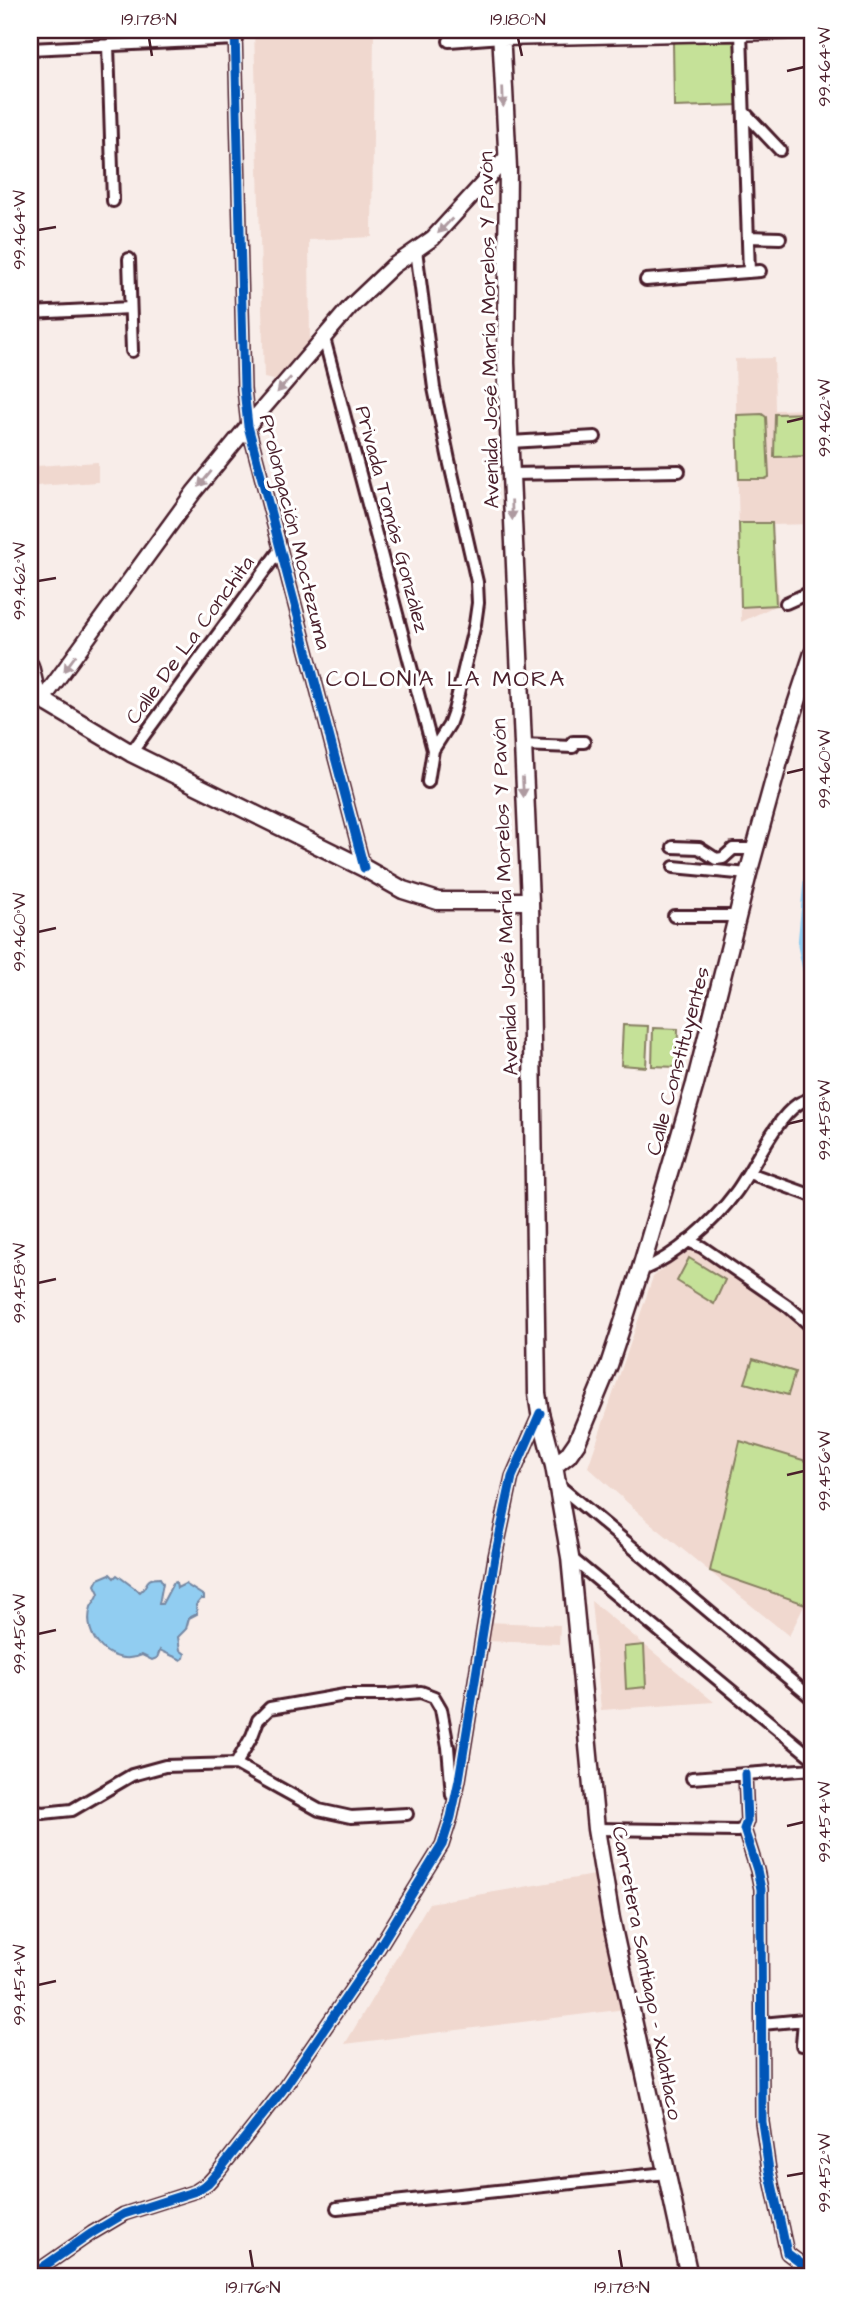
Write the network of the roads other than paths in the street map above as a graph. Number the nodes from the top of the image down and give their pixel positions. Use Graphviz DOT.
graph roads {
  1 [pos="813,30"];
  2 [pos="741,32"];
  3 [pos="501,34"];
  4 [pos="235,35"];
  5 [pos="449,41"];
  6 [pos="108,45"];
  7 [pos="30,49"];
  8 [pos="745,113"];
  9 [pos="780,150"];
  10 [pos="507,158"];
  11 [pos="113,201"];
  12 [pos="748,237"];
  13 [pos="780,238"];
  14 [pos="416,250"];
  15 [pos="129,259"];
  16 [pos="646,280"];
  17 [pos="130,308"];
  18 [pos="30,313"];
  19 [pos="324,338"];
  20 [pos="132,351"];
  21 [pos="247,426"];
  22 [pos="595,437"];
  23 [pos="510,442"];
  24 [pos="679,471"];
  25 [pos="511,474"];
  26 [pos="279,551"];
  27 [pos="813,591"];
  28 [pos="786,603"];
  29 [pos="813,653"];
  30 [pos="30,666"];
  31 [pos="43,699"];
  32 [pos="30,713"];
  33 [pos="584,742"];
  34 [pos="521,745"];
  35 [pos="433,750"];
  36 [pos="131,753"];
  37 [pos="428,782"];
  38 [pos="673,847"];
  39 [pos="756,849"];
  40 [pos="674,867"];
  41 [pos="364,868"];
  42 [pos="748,874"];
  43 [pos="530,901"];
  44 [pos="674,916"];
  45 [pos="738,916"];
  46 [pos="809,1099"];
  47 [pos="749,1173"];
  48 [pos="813,1196"];
  49 [pos="688,1241"];
  50 [pos="640,1271"];
  51 [pos="813,1328"];
  52 [pos="540,1413"];
  53 [pos="554,1466"];
  54 [pos="557,1485"];
  55 [pos="570,1557"];
  56 [pos="813,1699"];
  57 [pos="809,1755"];
  58 [pos="236,1764"];
  59 [pos="813,1769"];
  60 [pos="745,1774"];
  61 [pos="692,1778"];
  62 [pos="453,1806"];
  63 [pos="30,1811"];
  64 [pos="407,1814"];
  65 [pos="596,1829"];
  66 [pos="744,1829"];
  67 [pos="762,2024"];
  68 [pos="802,2045"];
  69 [pos="666,2173"];
  70 [pos="337,2208"];
  71 [pos="30,2276"];
  72 [pos="688,2276"];
  73 [pos="809,2276"];
  1 -- 2 [label="main road"];
  2 -- 3 [label="main road"];
  2 -- 8 [label="street"];
  3 -- 5 [label="street"];
  3 -- 10 [label="main road, Avenida José María Morelos Y Pavón, one-way"];
  4 -- 6 [label="street"];
  4 -- 21 [label="street, Prolongación Moctezuma"];
  6 -- 7 [label="street"];
  6 -- 11 [label="street"];
  8 -- 9 [label="street"];
  8 -- 12 [label="street"];
  10 -- 14 [label="street, one-way"];
  10 -- 23 [label="main road, Avenida José María Morelos Y Pavón"];
  12 -- 13 [label="street"];
  12 -- 16 [label="street"];
  14 -- 19 [label="street"];
  14 -- 35 [label="street"];
  15 -- 17 [label="street"];
  17 -- 18 [label="street"];
  17 -- 20 [label="street"];
  19 -- 21 [label="street, one-way"];
  19 -- 35 [label="street, Privada Tomás González"];
  21 -- 26 [label="street, Prolongación Moctezuma"];
  21 -- 31 [label="street, one-way"];
  22 -- 23 [label="street"];
  23 -- 25 [label="main road, Avenida José María Morelos Y Pavón"];
  24 -- 25 [label="street"];
  25 -- 34 [label="main road, Avenida José María Morelos Y Pavón, one-way"];
  26 -- 36 [label="street, Calle De La Conchita"];
  26 -- 41 [label="street, Prolongación Moctezuma"];
  27 -- 28 [label="street"];
  29 -- 39 [label="main road, Calle Constituyentes"];
  30 -- 31 [label="main road"];
  31 -- 32 [label="street"];
  31 -- 36 [label="main road"];
  33 -- 34 [label="street"];
  34 -- 43 [label="main road, Avenida José María Morelos Y Pavón, one-way"];
  35 -- 37 [label="street"];
  36 -- 41 [label="main road"];
  38 -- 39 [label="street"];
  39 -- 42 [label="main road, Calle Constituyentes"];
  40 -- 42 [label="street"];
  41 -- 43 [label="main road"];
  42 -- 45 [label="main road, Calle Constituyentes"];
  43 -- 52 [label="main road, Avenida José María Morelos Y Pavón"];
  44 -- 45 [label="street"];
  45 -- 50 [label="main road, Calle Constituyentes"];
  46 -- 47 [label="street"];
  47 -- 48 [label="street"];
  47 -- 49 [label="street"];
  49 -- 50 [label="street"];
  49 -- 51 [label="street"];
  50 -- 53 [label="main road, Calle Constituyentes"];
  52 -- 53 [label="main road, Avenida José María Morelos Y Pavón"];
  52 -- 62 [label="street"];
  53 -- 54 [label="main road, Carretera Santiago - Xalatlaco"];
  54 -- 55 [label="main road, Carretera Santiago - Xalatlaco"];
  54 -- 56 [label="street"];
  55 -- 57 [label="street"];
  55 -- 65 [label="main road, Carretera Santiago - Xalatlaco"];
  58 -- 62 [label="street"];
  58 -- 63 [label="street"];
  58 -- 64 [label="street"];
  59 -- 60 [label="street"];
  60 -- 61 [label="street"];
  60 -- 66 [label="street"];
  62 -- 71 [label="street"];
  65 -- 66 [label="street"];
  65 -- 69 [label="main road, Carretera Santiago - Xalatlaco"];
  66 -- 67 [label="street"];
  67 -- 68 [label="street"];
  67 -- 73 [label="street"];
  69 -- 70 [label="street"];
  69 -- 72 [label="main road, Carretera Santiago - Xalatlaco"];
}
